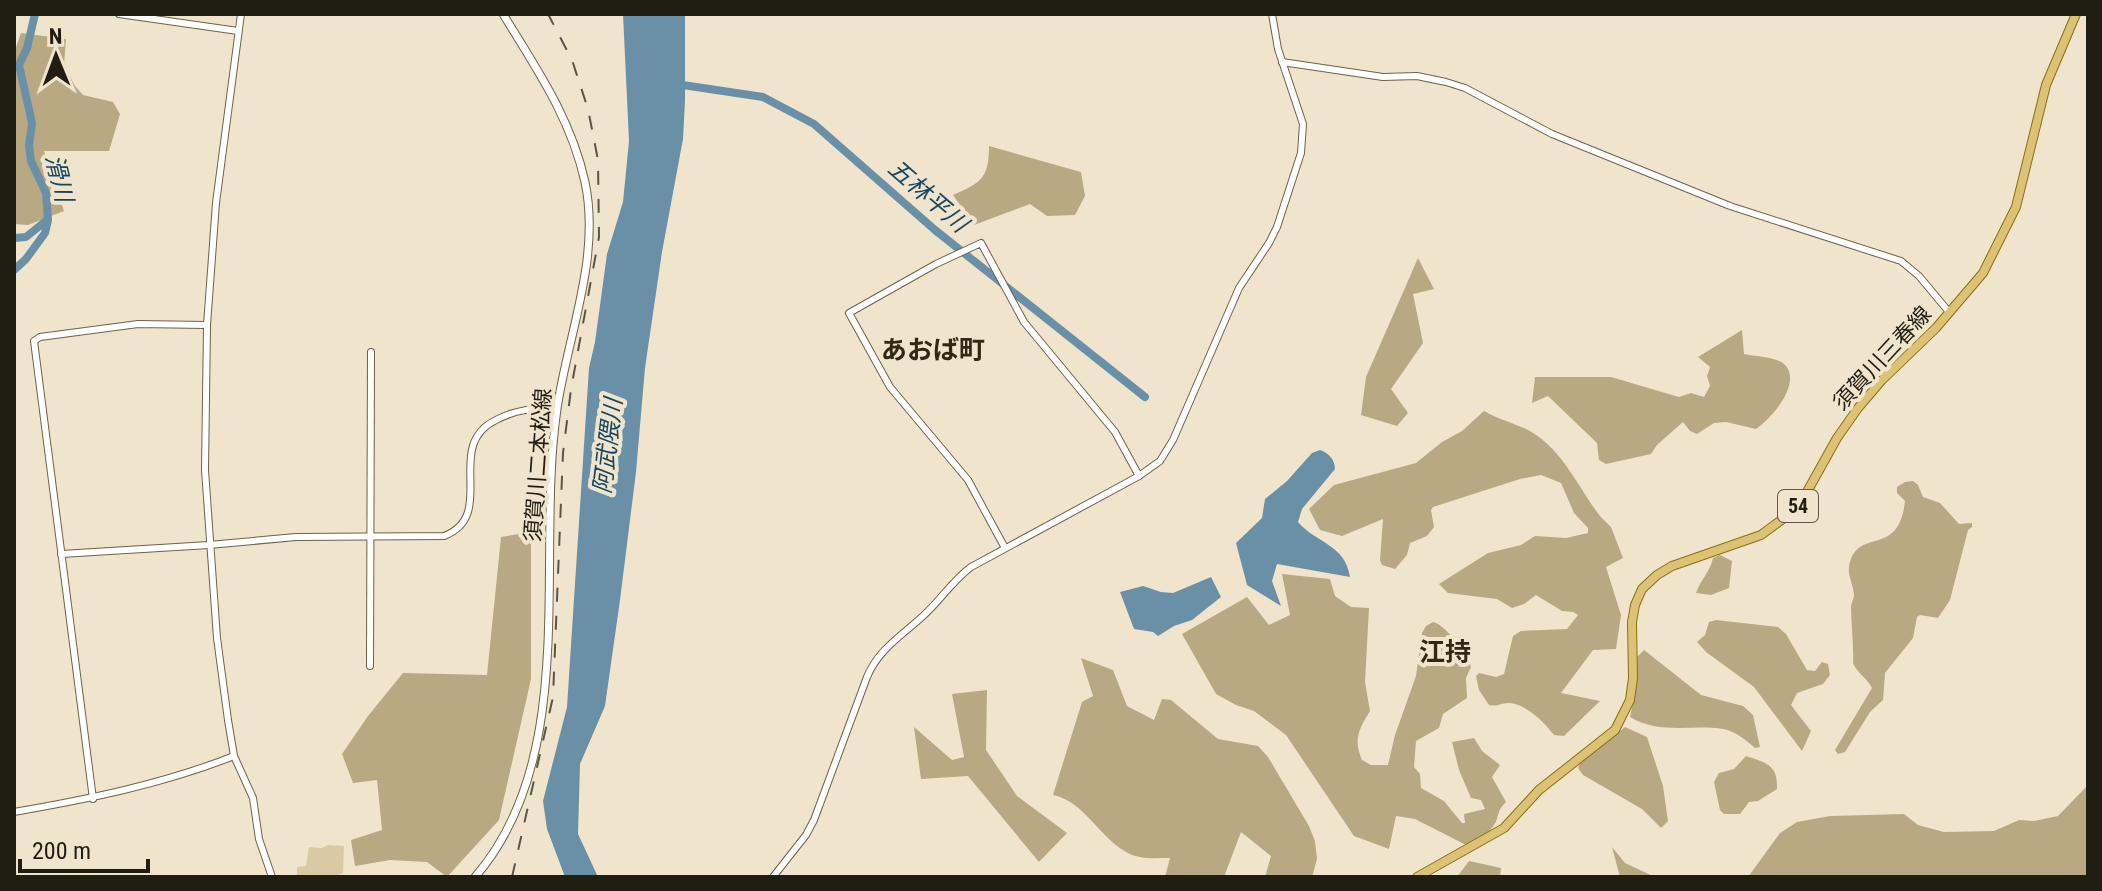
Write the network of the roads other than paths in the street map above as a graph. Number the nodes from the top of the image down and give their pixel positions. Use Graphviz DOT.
graph roads {
  1 [pos="119,14"];
  2 [pos="241,14"];
  3 [pos="503,14"];
  4 [pos="1272,14"];
  5 [pos="2076,14"];
  6 [pos="238,31"];
  7 [pos="1282,62"];
  8 [pos="1949,312"];
  9 [pos="207,325"];
  10 [pos="371,352"];
  11 [pos="557,410"];
  12 [pos="1139,476"];
  13 [pos="370,536"];
  14 [pos="209,545"];
  15 [pos="1005,548"];
  16 [pos="61,554"];
  17 [pos="370,666"];
  18 [pos="234,756"];
  19 [pos="93,799"];
  20 [pos="14,812"];
  21 [pos="272,877"];
  22 [pos="475,877"];
  23 [pos="773,877"];
  24 [pos="1417,877"];
  1 -- 6 [label="street"];
  2 -- 6 [label="street"];
  3 -- 11 [label="main road, 須賀川二本松線"];
  4 -- 7 [label="street"];
  5 -- 8 [label="main road, 須賀川三春線 / 54"];
  6 -- 9 [label="street"];
  7 -- 8 [label="street"];
  7 -- 12 [label="street"];
  8 -- 24 [label="main road, 須賀川三春線 / 54"];
  9 -- 14 [label="street"];
  9 -- 16 [label="street"];
  10 -- 13 [label="street"];
  11 -- 13 [label="street"];
  11 -- 22 [label="main road, 須賀川二本松線"];
  12 -- 15 [label="street"];
  12 -- 15 [label="street"];
  13 -- 14 [label="street"];
  13 -- 17 [label="street"];
  14 -- 16 [label="street"];
  14 -- 18 [label="street"];
  15 -- 23 [label="street"];
  16 -- 19 [label="street"];
  18 -- 19 [label="street"];
  18 -- 21 [label="street"];
  19 -- 20 [label="street"];
}
